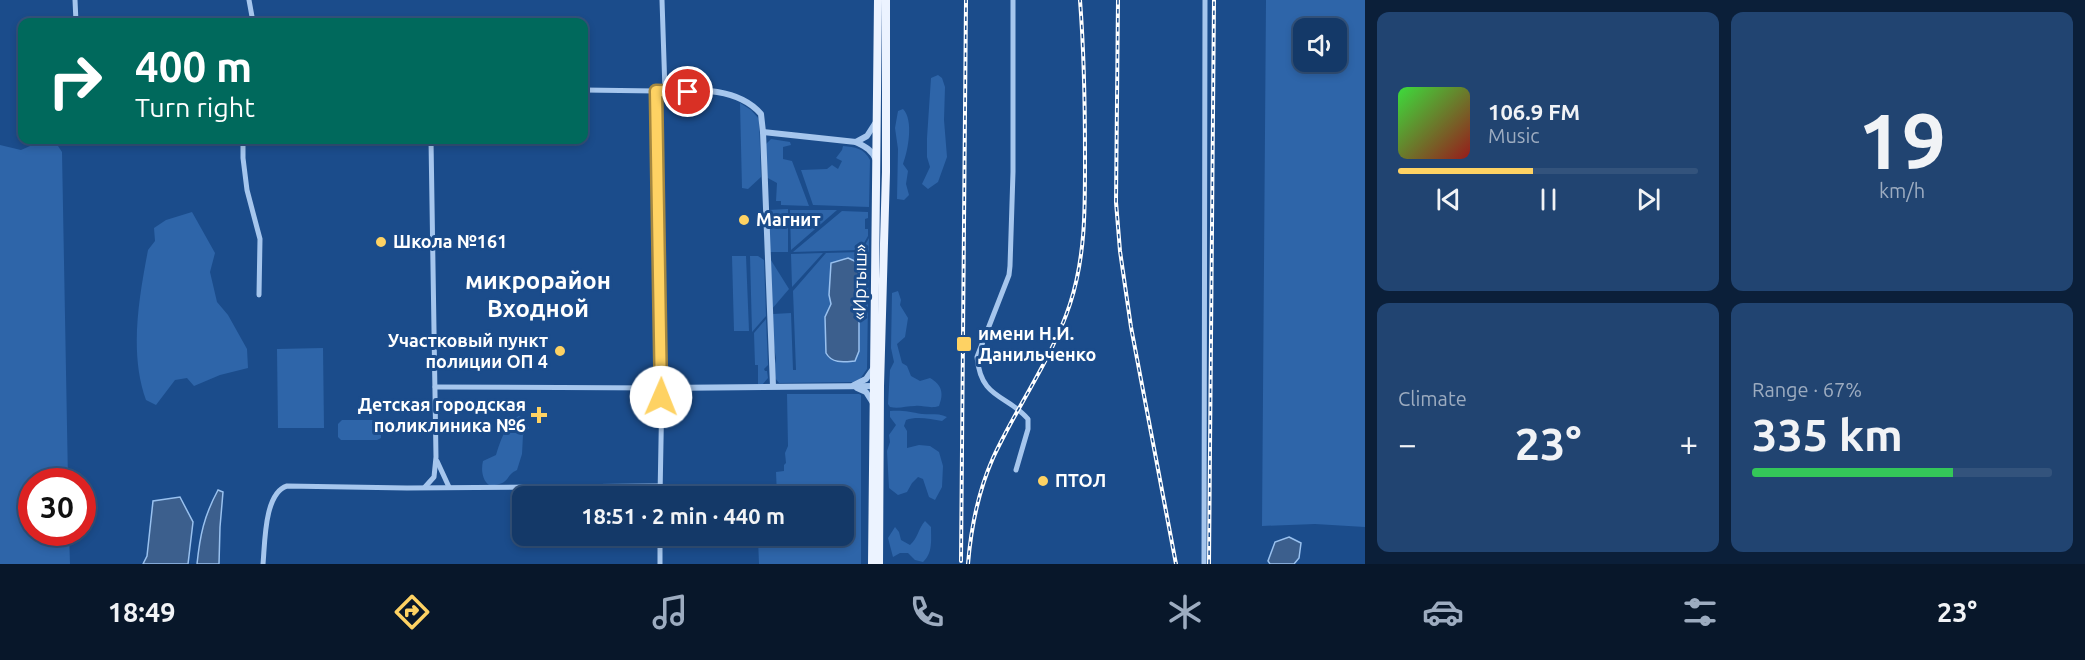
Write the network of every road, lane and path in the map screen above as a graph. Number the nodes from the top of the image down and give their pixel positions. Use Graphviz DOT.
graph roads {
  1 [pos="75,0"];
  2 [pos="249,0"];
  3 [pos="662,0"];
  4 [pos="878,0"];
  5 [pos="886,0"];
  6 [pos="1014,0"];
  7 [pos="1205,0"];
  8 [pos="76,18"];
  9 [pos="252,18"];
  10 [pos="588,90"];
  11 [pos="656,91"];
  12 [pos="665,91"];
  13 [pos="877,119"];
  14 [pos="763,132"];
  15 [pos="856,142"];
  16 [pos="243,144"];
  17 [pos="431,144"];
  18 [pos="877,164"];
  19 [pos="259,295"];
  20 [pos="874,367"];
  21 [pos="773,386"];
  22 [pos="851,386"];
  23 [pos="877,386"];
  24 [pos="435,387"];
  25 [pos="662,388"];
  26 [pos="874,405"];
  27 [pos="436,458"];
  28 [pos="1016,470"];
  29 [pos="660,486"];
  30 [pos="425,487"];
  31 [pos="449,487"];
  32 [pos="512,487"];
  33 [pos="660,546"];
  34 [pos="263,564"];
  35 [pos="660,564"];
  36 [pos="872,564"];
  37 [pos="879,564"];
  38 [pos="1204,564"];
  1 -- 8 [label="street"];
  2 -- 9 [label="street"];
  3 -- 12 [label="street"];
  4 -- 13 [label="main road, «Иртыш»"];
  5 -- 23 [label="main road, «Иртыш»"];
  6 -- 28 [label="street"];
  7 -- 38 [label="street"];
  10 -- 11 [label="street"];
  11 -- 12 [label="street"];
  11 -- 25 [label="street"];
  12 -- 14 [label="street"];
  13 -- 15 [label="street"];
  13 -- 18 [label="main road, «Иртыш»"];
  14 -- 15 [label="street"];
  14 -- 21 [label="street"];
  15 -- 18 [label="street"];
  16 -- 19 [label="street"];
  17 -- 24 [label="street"];
  18 -- 20 [label="main road, «Иртыш»"];
  20 -- 22 [label="street"];
  20 -- 23 [label="main road, «Иртыш»"];
  21 -- 22 [label="street"];
  21 -- 25 [label="street"];
  22 -- 23 [label="street"];
  22 -- 26 [label="street"];
  23 -- 26 [label="main road, «Иртыш»"];
  23 -- 37 [label="main road, «Иртыш»"];
  24 -- 25 [label="street"];
  24 -- 27 [label="street"];
  25 -- 29 [label="street"];
  26 -- 36 [label="main road, «Иртыш»"];
  27 -- 30 [label="street"];
  27 -- 31 [label="street"];
  30 -- 31 [label="street"];
  30 -- 34 [label="street"];
  31 -- 32 [label="street"];
  33 -- 35 [label="street"];
}
